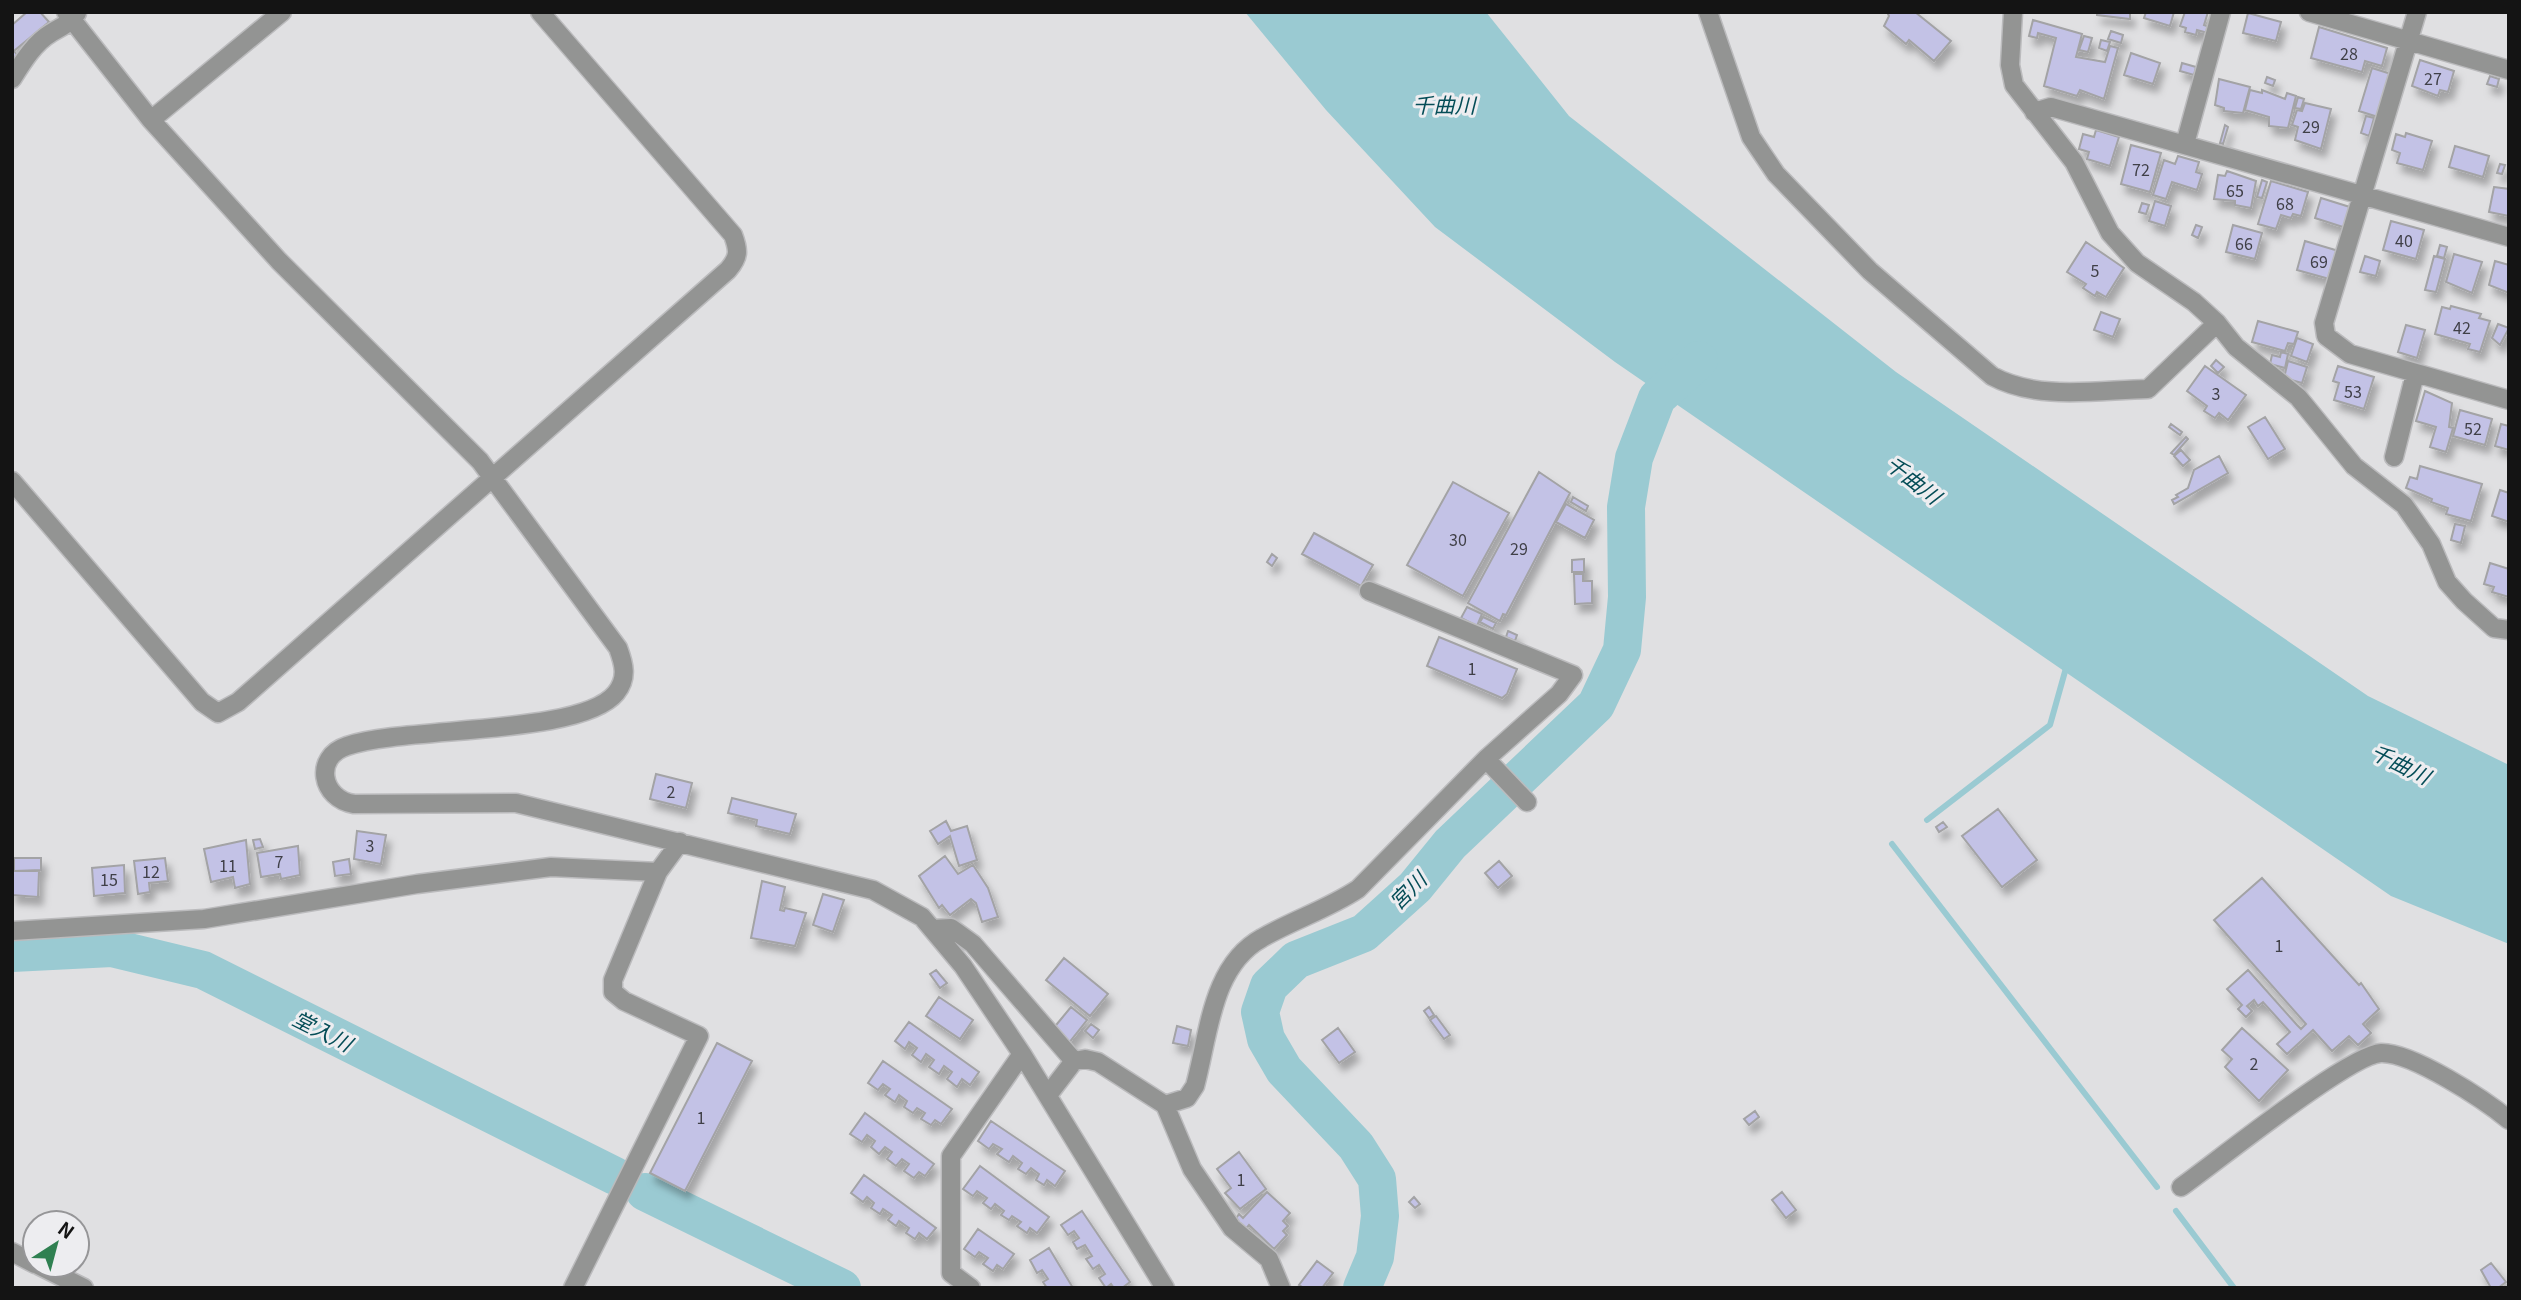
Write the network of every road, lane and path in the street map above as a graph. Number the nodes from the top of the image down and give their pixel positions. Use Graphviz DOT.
graph roads {
  1 [pos="282,12"];
  2 [pos="540,12"];
  3 [pos="1708,12"];
  4 [pos="2013,12"];
  5 [pos="2221,12"];
  6 [pos="2309,12"];
  7 [pos="2417,12"];
  8 [pos="72,15"];
  9 [pos="2409,41"];
  10 [pos="2509,70"];
  11 [pos="12,79"];
  12 [pos="2034,112"];
  13 [pos="150,120"];
  14 [pos="2185,144"];
  15 [pos="2363,195"];
  16 [pos="2509,237"];
  17 [pos="2217,323"];
  18 [pos="2415,374"];
  19 [pos="2509,400"];
  20 [pos="2394,457"];
  21 [pos="495,478"];
  22 [pos="12,481"];
  23 [pos="1369,591"];
  24 [pos="2509,630"];
  25 [pos="1486,759"];
  26 [pos="1525,799"];
  27 [pos="680,842"];
  28 [pos="658,872"];
  29 [pos="933,929"];
  30 [pos="12,931"];
  31 [pos="1022,1054"];
  32 [pos="1074,1061"];
  33 [pos="1048,1095"];
  34 [pos="1165,1105"];
  35 [pos="2509,1120"];
  36 [pos="2182,1187"];
  37 [pos="65,1279"];
  38 [pos="83,1288"];
  39 [pos="573,1288"];
  40 [pos="971,1288"];
  41 [pos="1165,1288"];
  42 [pos="1281,1288"];
  1 -- 13 [label="street"];
  2 -- 21 [label="street"];
  3 -- 17 [label="street"];
  4 -- 12 [label="street"];
  5 -- 14 [label="street"];
  6 -- 9 [label="street"];
  7 -- 9 [label="street"];
  8 -- 11 [label="street"];
  8 -- 13 [label="street"];
  9 -- 10 [label="street"];
  9 -- 15 [label="street"];
  12 -- 14 [label="street"];
  12 -- 17 [label="street"];
  13 -- 21 [label="street"];
  14 -- 15 [label="street"];
  15 -- 16 [label="street"];
  15 -- 18 [label="street"];
  17 -- 24 [label="street"];
  18 -- 19 [label="street"];
  18 -- 20 [label="street"];
  21 -- 22 [label="street"];
  21 -- 27 [label="street"];
  23 -- 25 [label="street"];
  25 -- 26 [label="street"];
  25 -- 34 [label="street"];
  27 -- 28 [label="street"];
  27 -- 29 [label="street"];
  28 -- 30 [label="street"];
  28 -- 39 [label="street"];
  29 -- 31 [label="street"];
  29 -- 32 [label="street"];
  31 -- 33 [label="street"];
  31 -- 40 [label="street"];
  32 -- 33 [label="street"];
  32 -- 34 [label="street"];
  33 -- 41 [label="street"];
  34 -- 42 [label="street"];
  35 -- 36 [label="street"];
  37 -- 38 [label="street"];
}
